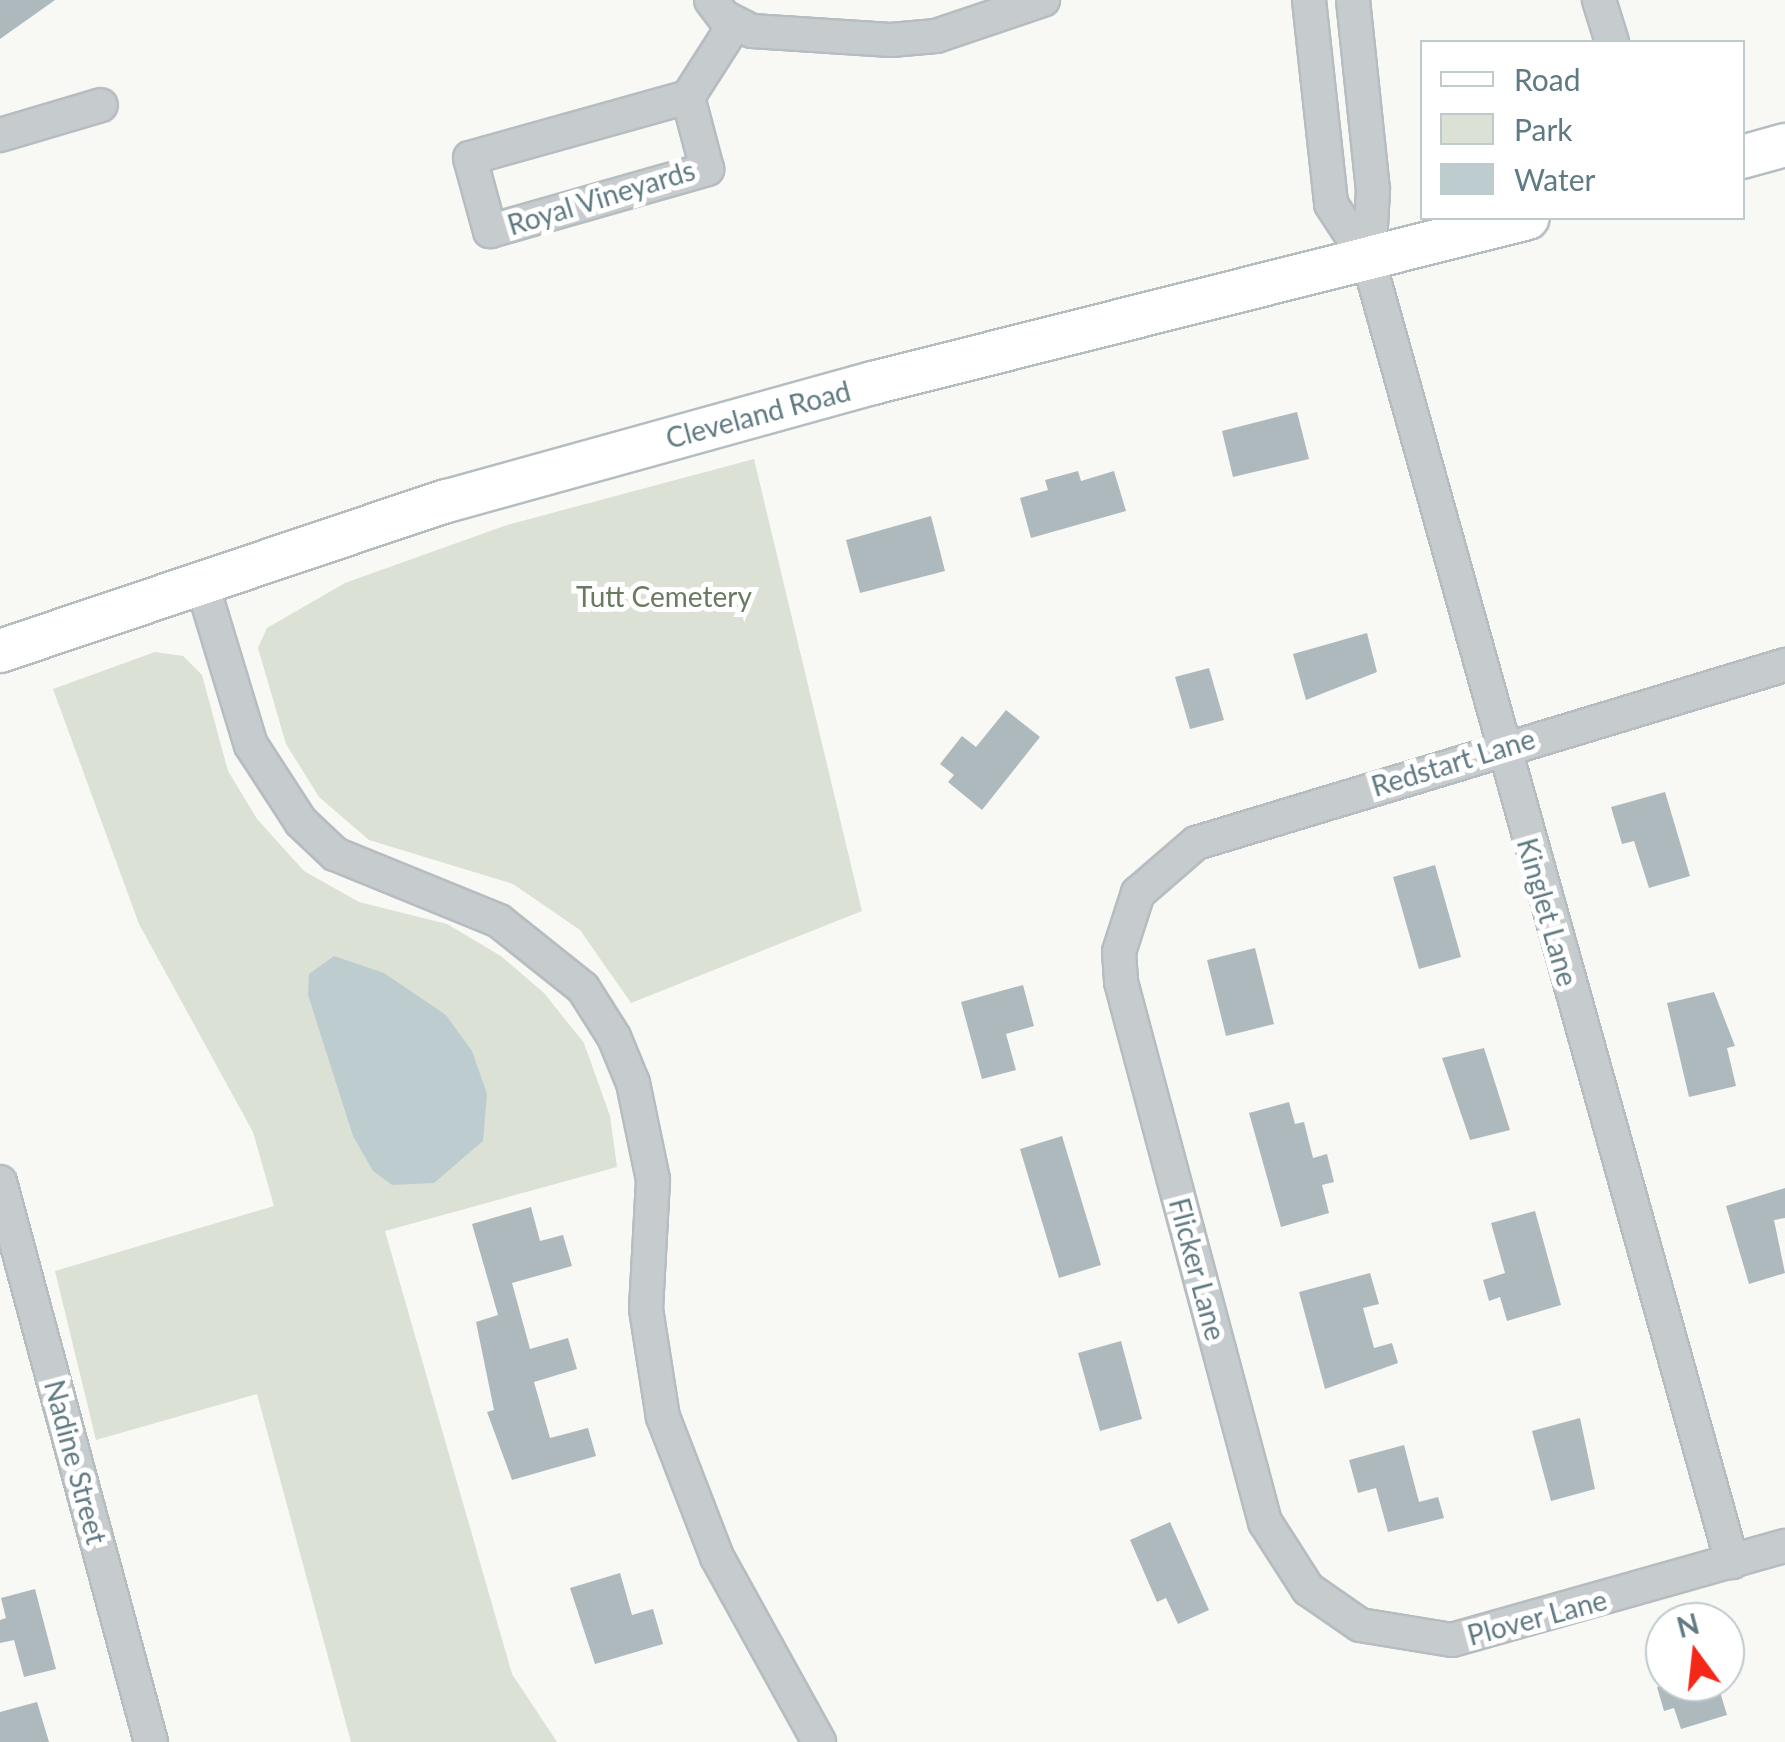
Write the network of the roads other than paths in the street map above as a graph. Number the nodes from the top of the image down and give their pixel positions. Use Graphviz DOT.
graph roads {
  1 [pos="711,0"];
  2 [pos="1043,0"];
  3 [pos="1309,0"];
  4 [pos="1352,0"];
  5 [pos="1600,0"];
  6 [pos="734,25"];
  7 [pos="1611,40"];
  8 [pos="688,97"];
  9 [pos="101,105"];
  10 [pos="0,135"];
  11 [pos="1785,145"];
  12 [pos="1745,156"];
  13 [pos="1521,220"];
  14 [pos="1368,262"];
  15 [pos="202,584"];
  16 [pos="0,651"];
  17 [pos="1785,664"];
  18 [pos="1501,748"];
  19 [pos="1138,893"];
  20 [pos="0,1182"];
  21 [pos="1785,1546"];
  22 [pos="1732,1562"];
  23 [pos="1346,1618"];
  24 [pos="151,1742"];
  25 [pos="819,1742"];
  1 -- 6 [label="street"];
  2 -- 6 [label="street"];
  3 -- 14 [label="street"];
  4 -- 14 [label="street"];
  5 -- 7 [label="street"];
  6 -- 8 [label="street"];
  8 -- 8 [label="street, Royal Vineyards"];
  9 -- 10 [label="street"];
  11 -- 12 [label="main road"];
  13 -- 14 [label="main road, Cleveland Road"];
  14 -- 15 [label="main road, Cleveland Road"];
  14 -- 18 [label="street, Kinglet Lane"];
  15 -- 16 [label="main road, Cleveland Road"];
  15 -- 25 [label="street"];
  17 -- 18 [label="street, Redstart Lane"];
  18 -- 19 [label="street, Redstart Lane"];
  18 -- 22 [label="street, Kinglet Lane"];
  19 -- 23 [label="street, Flicker Lane"];
  20 -- 24 [label="street, Nadine Street"];
  21 -- 22 [label="street, Plover Lane"];
  22 -- 23 [label="street, Plover Lane"];
}
